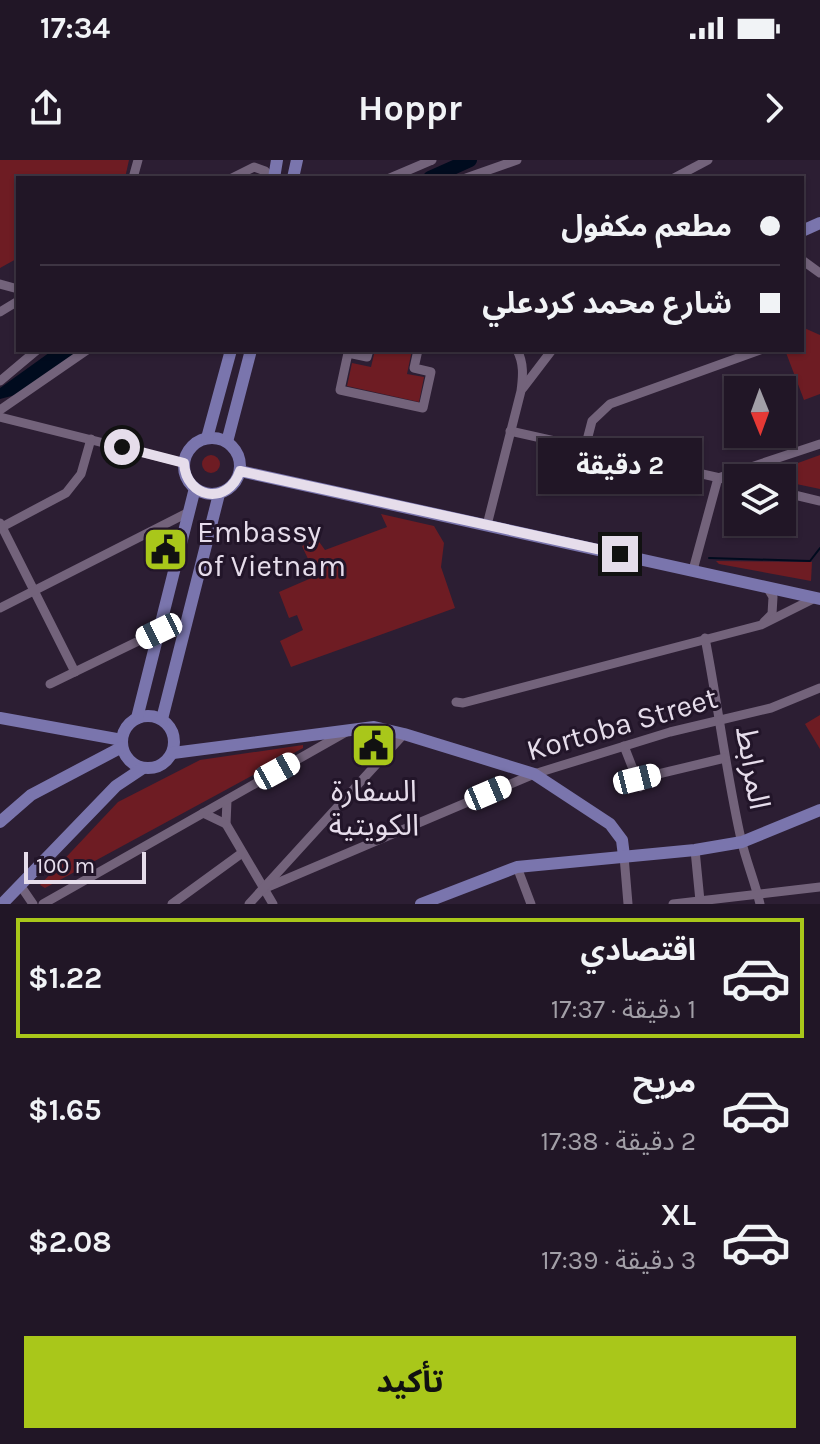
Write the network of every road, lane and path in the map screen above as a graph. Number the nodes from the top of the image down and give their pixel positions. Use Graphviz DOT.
graph roads {
  1 [pos="432,160"];
  2 [pos="517,160"];
  3 [pos="708,160"];
  4 [pos="236,176"];
  5 [pos="270,176"];
  6 [pos="395,176"];
  7 [pos="472,176"];
  8 [pos="678,176"];
  9 [pos="35,352"];
  10 [pos="84,352"];
  11 [pos="230,352"];
  12 [pos="250,352"];
  13 [pos="368,352"];
  14 [pos="418,352"];
  15 [pos="518,352"];
  16 [pos="550,352"];
  17 [pos="754,352"];
  18 [pos="0,381"];
  19 [pos="521,391"];
  20 [pos="0,410"];
  21 [pos="0,417"];
  22 [pos="510,431"];
  23 [pos="207,438"];
  24 [pos="91,439"];
  25 [pos="227,442"];
  26 [pos="820,444"];
  27 [pos="585,448"];
  28 [pos="184,463"];
  29 [pos="240,471"];
  30 [pos="718,478"];
  31 [pos="724,479"];
  32 [pos="195,488"];
  33 [pos="219,494"];
  34 [pos="796,495"];
  35 [pos="820,501"];
  36 [pos="189,512"];
  37 [pos="487,525"];
  38 [pos="1,526"];
  39 [pos="693,570"];
  40 [pos="766,586"];
  41 [pos="34,591"];
  42 [pos="819,598"];
  43 [pos="0,608"];
  44 [pos="761,625"];
  45 [pos="159,631"];
  46 [pos="705,638"];
  47 [pos="75,672"];
  48 [pos="50,684"];
  49 [pos="820,688"];
  50 [pos="456,702"];
  51 [pos="0,718"];
  52 [pos="137,718"];
  53 [pos="162,719"];
  54 [pos="721,719"];
  55 [pos="352,729"];
  56 [pos="404,734"];
  57 [pos="624,746"];
  58 [pos="124,749"];
  59 [pos="173,753"];
  60 [pos="725,758"];
  61 [pos="143,768"];
  62 [pos="534,774"];
  63 [pos="116,786"];
  64 [pos="227,800"];
  65 [pos="820,810"];
  66 [pos="203,813"];
  67 [pos="0,822"];
  68 [pos="226,824"];
  69 [pos="742,842"];
  70 [pos="695,850"];
  71 [pos="242,853"];
  72 [pos="624,856"];
  73 [pos="517,867"];
  74 [pos="20,885"];
  75 [pos="820,887"];
  76 [pos="263,889"];
  77 [pos="759,899"];
  78 [pos="700,901"];
  79 [pos="424,903"];
  80 [pos="3,904"];
  81 [pos="33,904"];
  82 [pos="43,904"];
  83 [pos="172,904"];
  84 [pos="249,904"];
  85 [pos="273,904"];
  86 [pos="531,904"];
  87 [pos="628,904"];
  88 [pos="673,904"];
  1 -- 6 [label="street"];
  2 -- 7 [label="street"];
  3 -- 8 [label="street"];
  4 -- 5 [label="street"];
  9 -- 18 [label="street"];
  10 -- 20 [label="street"];
  11 -- 23 [label="main road"];
  12 -- 25 [label="main road"];
  13 -- 14 [label="street"];
  15 -- 19 [label="street"];
  16 -- 19 [label="street"];
  17 -- 27 [label="street"];
  19 -- 22 [label="street"];
  21 -- 24 [label="street"];
  22 -- 27 [label="street"];
  22 -- 37 [label="street"];
  23 -- 25 [label="main road"];
  23 -- 28 [label="main road"];
  24 -- 28 [label="street"];
  24 -- 38 [label="street"];
  25 -- 29 [label="main road"];
  26 -- 30 [label="street"];
  27 -- 30 [label="street"];
  28 -- 32 [label="main road"];
  29 -- 33 [label="main road"];
  29 -- 37 [label="main road"];
  30 -- 31 [label="street"];
  30 -- 39 [label="street"];
  32 -- 33 [label="main road"];
  32 -- 36 [label="main road"];
  33 -- 53 [label="main road"];
  34 -- 35 [label="street"];
  36 -- 41 [label="street"];
  36 -- 45 [label="main road"];
  37 -- 39 [label="main road"];
  38 -- 41 [label="street"];
  39 -- 40 [label="main road"];
  40 -- 42 [label="main road"];
  40 -- 44 [label="street"];
  41 -- 43 [label="street"];
  41 -- 47 [label="street"];
  42 -- 44 [label="street"];
  44 -- 46 [label="street"];
  45 -- 47 [label="street"];
  45 -- 52 [label="main road"];
  46 -- 50 [label="street"];
  46 -- 54 [label="street, المرابط"];
  47 -- 48 [label="street"];
  49 -- 54 [label="street, Kortoba Street"];
  51 -- 58 [label="main road"];
  52 -- 53 [label="main road"];
  52 -- 58 [label="main road"];
  53 -- 59 [label="main road"];
  54 -- 57 [label="street, Kortoba Street"];
  54 -- 60 [label="street, المرابط"];
  55 -- 56 [label="main road"];
  55 -- 59 [label="main road"];
  55 -- 64 [label="street"];
  56 -- 62 [label="main road"];
  56 -- 76 [label="street"];
  57 -- 60 [label="street"];
  57 -- 62 [label="street, Kortoba Street"];
  58 -- 61 [label="main road"];
  58 -- 63 [label="main road"];
  58 -- 67 [label="main road"];
  59 -- 61 [label="main road"];
  60 -- 69 [label="street, المرابط"];
  61 -- 63 [label="main road"];
  62 -- 72 [label="main road"];
  62 -- 76 [label="street, Kortoba Street"];
  63 -- 74 [label="main road"];
  64 -- 66 [label="street"];
  64 -- 68 [label="street"];
  65 -- 69 [label="main road"];
  66 -- 68 [label="street"];
  66 -- 82 [label="street"];
  68 -- 71 [label="street"];
  69 -- 70 [label="main road"];
  69 -- 77 [label="street, المرابط"];
  70 -- 72 [label="main road"];
  70 -- 78 [label="street"];
  71 -- 76 [label="street"];
  71 -- 83 [label="street"];
  72 -- 73 [label="main road"];
  72 -- 87 [label="street"];
  73 -- 79 [label="main road"];
  73 -- 86 [label="street"];
  74 -- 80 [label="main road"];
  74 -- 81 [label="street"];
  75 -- 77 [label="street"];
  76 -- 84 [label="street"];
  76 -- 85 [label="street"];
  77 -- 78 [label="street"];
  78 -- 88 [label="street"];
}
